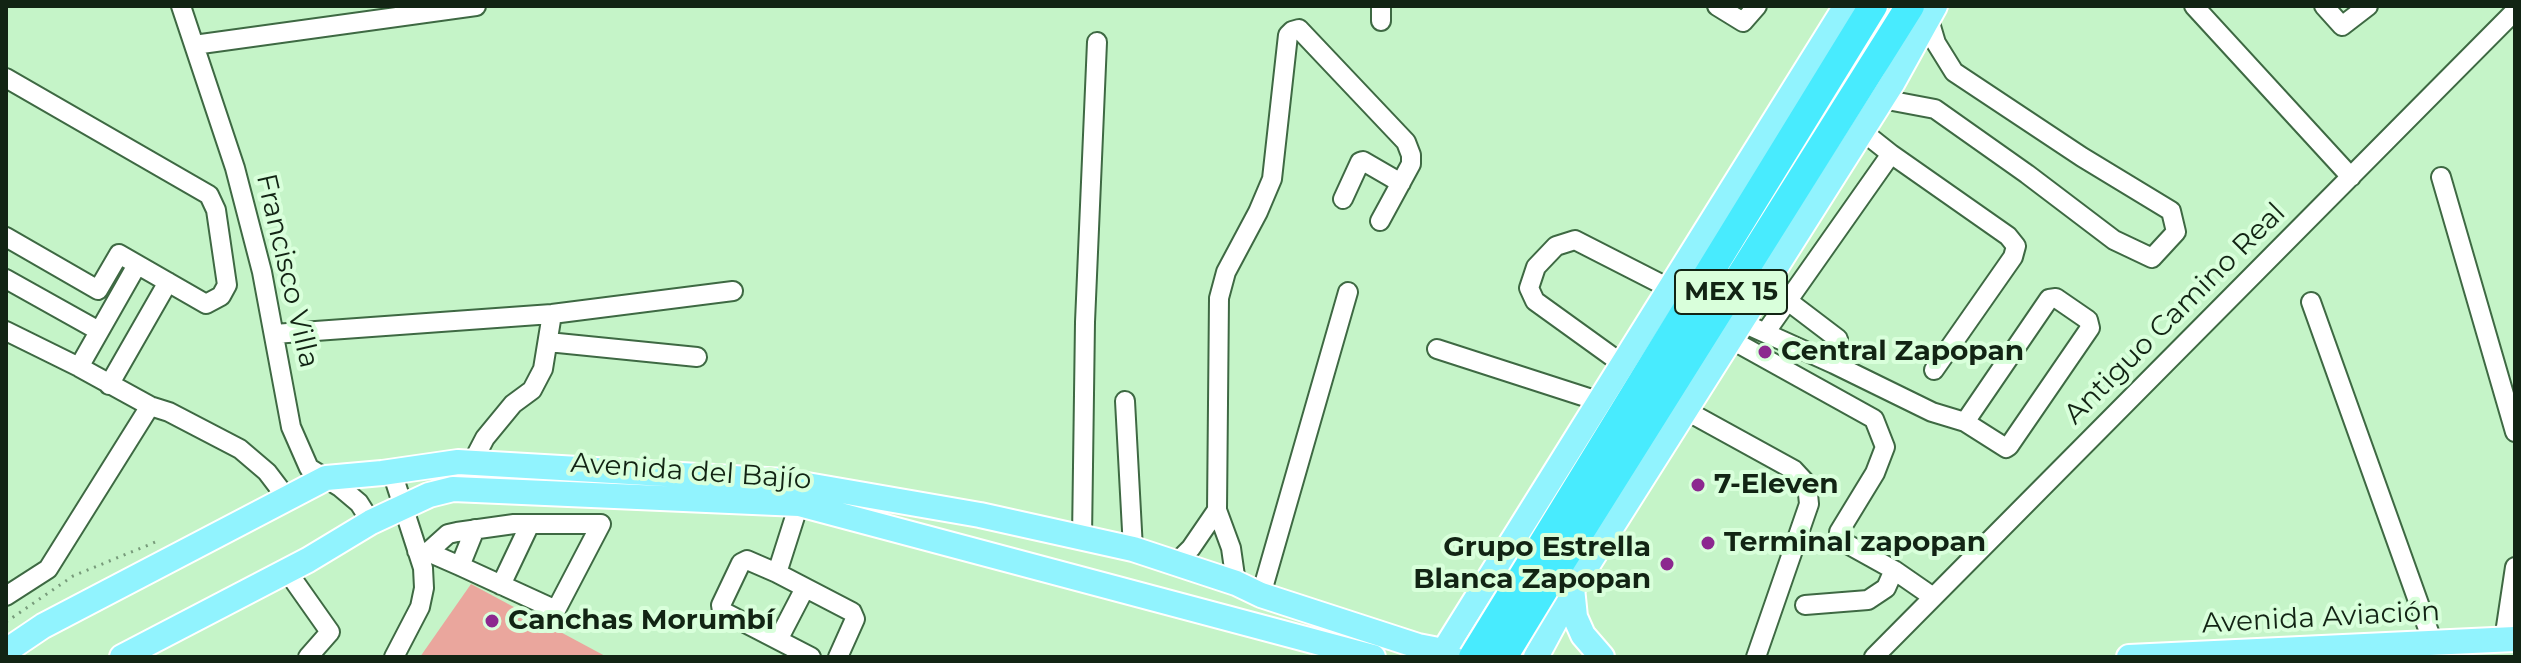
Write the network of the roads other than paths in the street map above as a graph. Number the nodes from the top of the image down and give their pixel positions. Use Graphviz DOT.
graph roads {
  1 [pos="181,6"];
  2 [pos="476,6"];
  3 [pos="1717,6"];
  4 [pos="1757,6"];
  5 [pos="1846,6"];
  6 [pos="1873,6"];
  7 [pos="2194,6"];
  8 [pos="2324,6"];
  9 [pos="2368,6"];
  10 [pos="1924,9"];
  11 [pos="2515,11"];
  12 [pos="1097,42"];
  13 [pos="194,45"];
  14 [pos="6,78"];
  15 [pos="1882,99"];
  16 [pos="1862,131"];
  17 [pos="1891,154"];
  18 [pos="2351,177"];
  19 [pos="2441,177"];
  20 [pos="1401,183"];
  21 [pos="1343,199"];
  22 [pos="1380,221"];
  23 [pos="6,237"];
  24 [pos="137,265"];
  25 [pos="6,279"];
  26 [pos="168,282"];
  27 [pos="1669,288"];
  28 [pos="98,290"];
  29 [pos="733,291"];
  30 [pos="1348,292"];
  31 [pos="1788,301"];
  32 [pos="116,302"];
  33 [pos="2311,302"];
  34 [pos="552,314"];
  35 [pos="6,331"];
  36 [pos="99,331"];
  37 [pos="1736,331"];
  38 [pos="1765,333"];
  39 [pos="274,334"];
  40 [pos="548,342"];
  41 [pos="1437,349"];
  42 [pos="697,357"];
  43 [pos="1824,359"];
  44 [pos="1621,363"];
  45 [pos="79,367"];
  46 [pos="1934,370"];
  47 [pos="109,385"];
  48 [pos="1125,401"];
  49 [pos="1598,401"];
  50 [pos="150,406"];
  51 [pos="1685,410"];
  52 [pos="1965,422"];
  53 [pos="2515,432"];
  54 [pos="472,463"];
  55 [pos="392,472"];
  56 [pos="326,478"];
  57 [pos="286,497"];
  58 [pos="799,504"];
  59 [pos="402,508"];
  60 [pos="1217,510"];
  61 [pos="371,522"];
  62 [pos="530,524"];
  63 [pos="475,529"];
  64 [pos="1082,538"];
  65 [pos="1508,544"];
  66 [pos="1133,549"];
  67 [pos="422,551"];
  68 [pos="1175,564"];
  69 [pos="460,566"];
  70 [pos="2515,567"];
  71 [pos="1894,570"];
  72 [pos="287,571"];
  73 [pos="777,573"];
  74 [pos="1552,576"];
  75 [pos="1236,583"];
  76 [pos="501,585"];
  77 [pos="805,588"];
  78 [pos="1261,595"];
  79 [pos="6,596"];
  80 [pos="1933,597"];
  81 [pos="1805,605"];
  82 [pos="778,640"];
  83 [pos="2509,640"];
  84 [pos="2433,643"];
  85 [pos="6,651"];
  86 [pos="2342,652"];
  87 [pos="1441,654"];
  88 [pos="2184,656"];
  89 [pos="122,657"];
  90 [pos="308,657"];
  91 [pos="394,657"];
  92 [pos="811,657"];
  93 [pos="838,657"];
  94 [pos="1373,657"];
  95 [pos="1474,657"];
  96 [pos="1503,657"];
  97 [pos="1536,657"];
  98 [pos="1602,657"];
  99 [pos="1756,657"];
  100 [pos="1874,657"];
  101 [pos="2129,657"];
  1 -- 13 [label="street, Francisco Villa"];
  2 -- 13 [label="street"];
  3 -- 4 [label="street"];
  5 -- 27 [label="main road"];
  6 -- 74 [label="highway, MEX 15"];
  7 -- 18 [label="street"];
  8 -- 9 [label="street"];
  10 -- 15 [label="main road"];
  10 -- 15 [label="street"];
  10 -- 74 [label="highway, MEX 15"];
  11 -- 18 [label="street, Antiguo Camino Real"];
  12 -- 64 [label="street"];
  13 -- 39 [label="street, Francisco Villa"];
  14 -- 26 [label="street"];
  15 -- 16 [label="main road"];
  16 -- 17 [label="street"];
  16 -- 37 [label="main road"];
  17 -- 31 [label="street"];
  17 -- 46 [label="street"];
  18 -- 80 [label="street, Antiguo Camino Real"];
  19 -- 53 [label="street"];
  20 -- 21 [label="street"];
  20 -- 22 [label="street"];
  20 -- 60 [label="street"];
  23 -- 28 [label="street"];
  24 -- 26 [label="street"];
  24 -- 28 [label="street"];
  24 -- 32 [label="street"];
  25 -- 36 [label="street"];
  26 -- 47 [label="street"];
  27 -- 44 [label="main road"];
  27 -- 44 [label="street"];
  28 -- 32 [label="street"];
  29 -- 34 [label="street"];
  30 -- 78 [label="street"];
  31 -- 38 [label="street"];
  31 -- 43 [label="street"];
  32 -- 36 [label="street"];
  33 -- 84 [label="street"];
  34 -- 39 [label="street"];
  34 -- 40 [label="street"];
  35 -- 45 [label="street"];
  36 -- 45 [label="street"];
  37 -- 38 [label="street"];
  37 -- 51 [label="main road"];
  37 -- 71 [label="street"];
  38 -- 43 [label="street"];
  39 -- 56 [label="street, Francisco Villa"];
  40 -- 42 [label="street"];
  40 -- 54 [label="street"];
  41 -- 49 [label="street"];
  43 -- 52 [label="street"];
  44 -- 49 [label="main road"];
  45 -- 47 [label="street"];
  47 -- 50 [label="street"];
  48 -- 66 [label="street"];
  49 -- 65 [label="main road"];
  50 -- 57 [label="street"];
  50 -- 79 [label="street"];
  51 -- 74 [label="main road"];
  51 -- 99 [label="street"];
  52 -- 52 [label="street"];
  54 -- 55 [label="main road, Avenida del Bajío"];
  54 -- 64 [label="main road, Avenida del Bajío"];
  55 -- 56 [label="main road, Avenida del Bajío"];
  55 -- 59 [label="street"];
  56 -- 57 [label="main road, Avenida del Bajío"];
  56 -- 61 [label="street, Francisco Villa"];
  57 -- 85 [label="main road, Avenida del Bajío"];
  58 -- 59 [label="main road, Avenida del Bajío"];
  58 -- 73 [label="street"];
  58 -- 94 [label="main road, Avenida del Bajío"];
  59 -- 61 [label="main road, Avenida del Bajío"];
  59 -- 67 [label="street"];
  60 -- 68 [label="street"];
  60 -- 75 [label="street"];
  61 -- 72 [label="main road, Avenida del Bajío"];
  62 -- 63 [label="street"];
  62 -- 76 [label="street"];
  62 -- 76 [label="street"];
  63 -- 67 [label="street"];
  63 -- 69 [label="street"];
  64 -- 66 [label="main road, Avenida del Bajío"];
  65 -- 74 [label="main road"];
  65 -- 87 [label="main road"];
  66 -- 68 [label="main road, Avenida del Bajío"];
  67 -- 69 [label="street"];
  67 -- 91 [label="street"];
  68 -- 75 [label="main road, Avenida del Bajío"];
  69 -- 76 [label="street"];
  70 -- 83 [label="street"];
  71 -- 80 [label="street"];
  71 -- 81 [label="street"];
  72 -- 89 [label="main road, Avenida del Bajío"];
  72 -- 90 [label="street"];
  73 -- 77 [label="street"];
  73 -- 82 [label="street"];
  74 -- 95 [label="highway, MEX 15, bridge"];
  74 -- 96 [label="highway, MEX 15, bridge"];
  74 -- 97 [label="main road"];
  74 -- 98 [label="main road"];
  75 -- 78 [label="main road, Avenida del Bajío"];
  77 -- 82 [label="street"];
  77 -- 93 [label="street"];
  78 -- 87 [label="main road, Avenida del Bajío"];
  80 -- 100 [label="street, Antiguo Camino Real"];
  82 -- 92 [label="street"];
  83 -- 84 [label="main road, Avenida Aviación"];
  84 -- 86 [label="main road, Avenida Aviación"];
  86 -- 88 [label="main road, Avenida Aviación"];
  87 -- 95 [label="main road"];
  88 -- 101 [label="main road, Avenida Aviación"];
}
